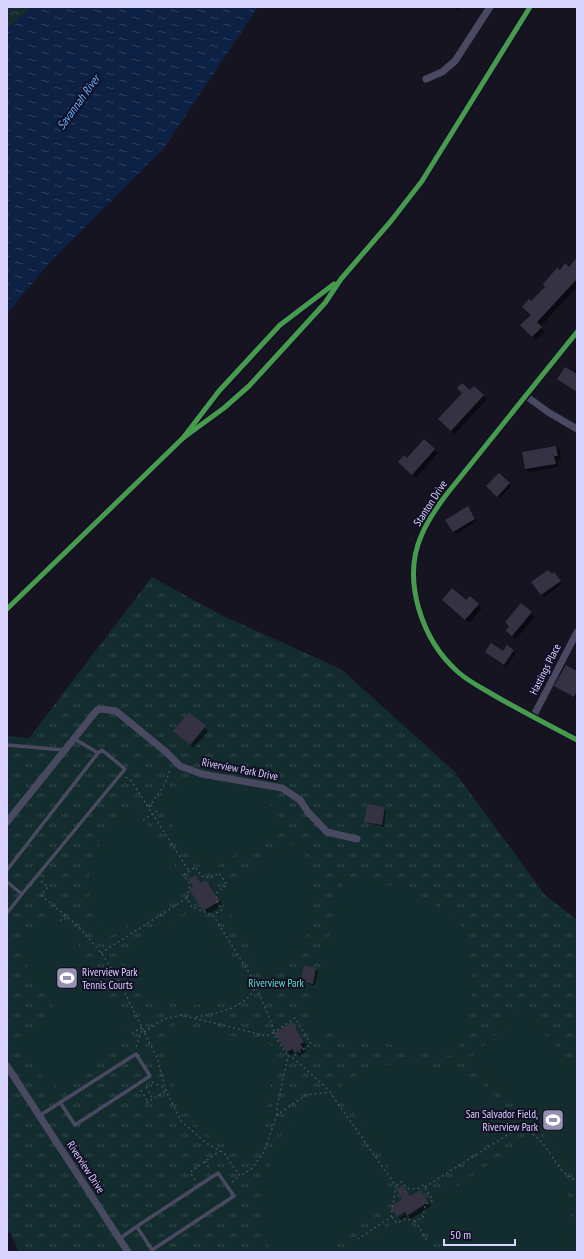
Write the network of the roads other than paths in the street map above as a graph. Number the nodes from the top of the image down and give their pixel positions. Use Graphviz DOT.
graph roads {
  1 [pos="490,7"];
  2 [pos="426,79"];
  3 [pos="577,332"];
  4 [pos="526,396"];
  5 [pos="577,429"];
  6 [pos="577,632"];
  7 [pos="533,717"];
  8 [pos="73,738"];
  9 [pos="577,740"];
  10 [pos="7,745"];
  11 [pos="64,750"];
  12 [pos="98,752"];
  13 [pos="7,822"];
  14 [pos="357,839"];
  15 [pos="7,870"];
  16 [pos="7,882"];
  17 [pos="22,894"];
  18 [pos="7,913"];
  19 [pos="7,1066"];
  20 [pos="60,1102"];
  21 [pos="39,1116"];
  22 [pos="137,1227"];
  23 [pos="120,1239"];
  24 [pos="128,1252"];
  1 -- 2 [label="street"];
  3 -- 4 [label="street, Stanton Drive"];
  4 -- 5 [label="street"];
  4 -- 7 [label="street, Stanton Drive"];
  6 -- 7 [label="street, Hastings Place"];
  7 -- 9 [label="street, Stanton Drive"];
  8 -- 11 [label="street, Riverview Park Drive"];
  8 -- 12 [label="lane"];
  8 -- 14 [label="street, Riverview Park Drive"];
  10 -- 11 [label="lane"];
  11 -- 13 [label="street, Riverview Park Drive"];
  12 -- 15 [label="lane"];
  12 -- 17 [label="lane"];
  16 -- 17 [label="lane"];
  17 -- 18 [label="lane"];
  19 -- 21 [label="street, Riverview Drive"];
  20 -- 20 [label="lane"];
  20 -- 21 [label="lane"];
  21 -- 23 [label="street, Riverview Drive"];
  22 -- 22 [label="lane"];
  22 -- 23 [label="lane"];
  23 -- 24 [label="street, Riverview Drive"];
}
